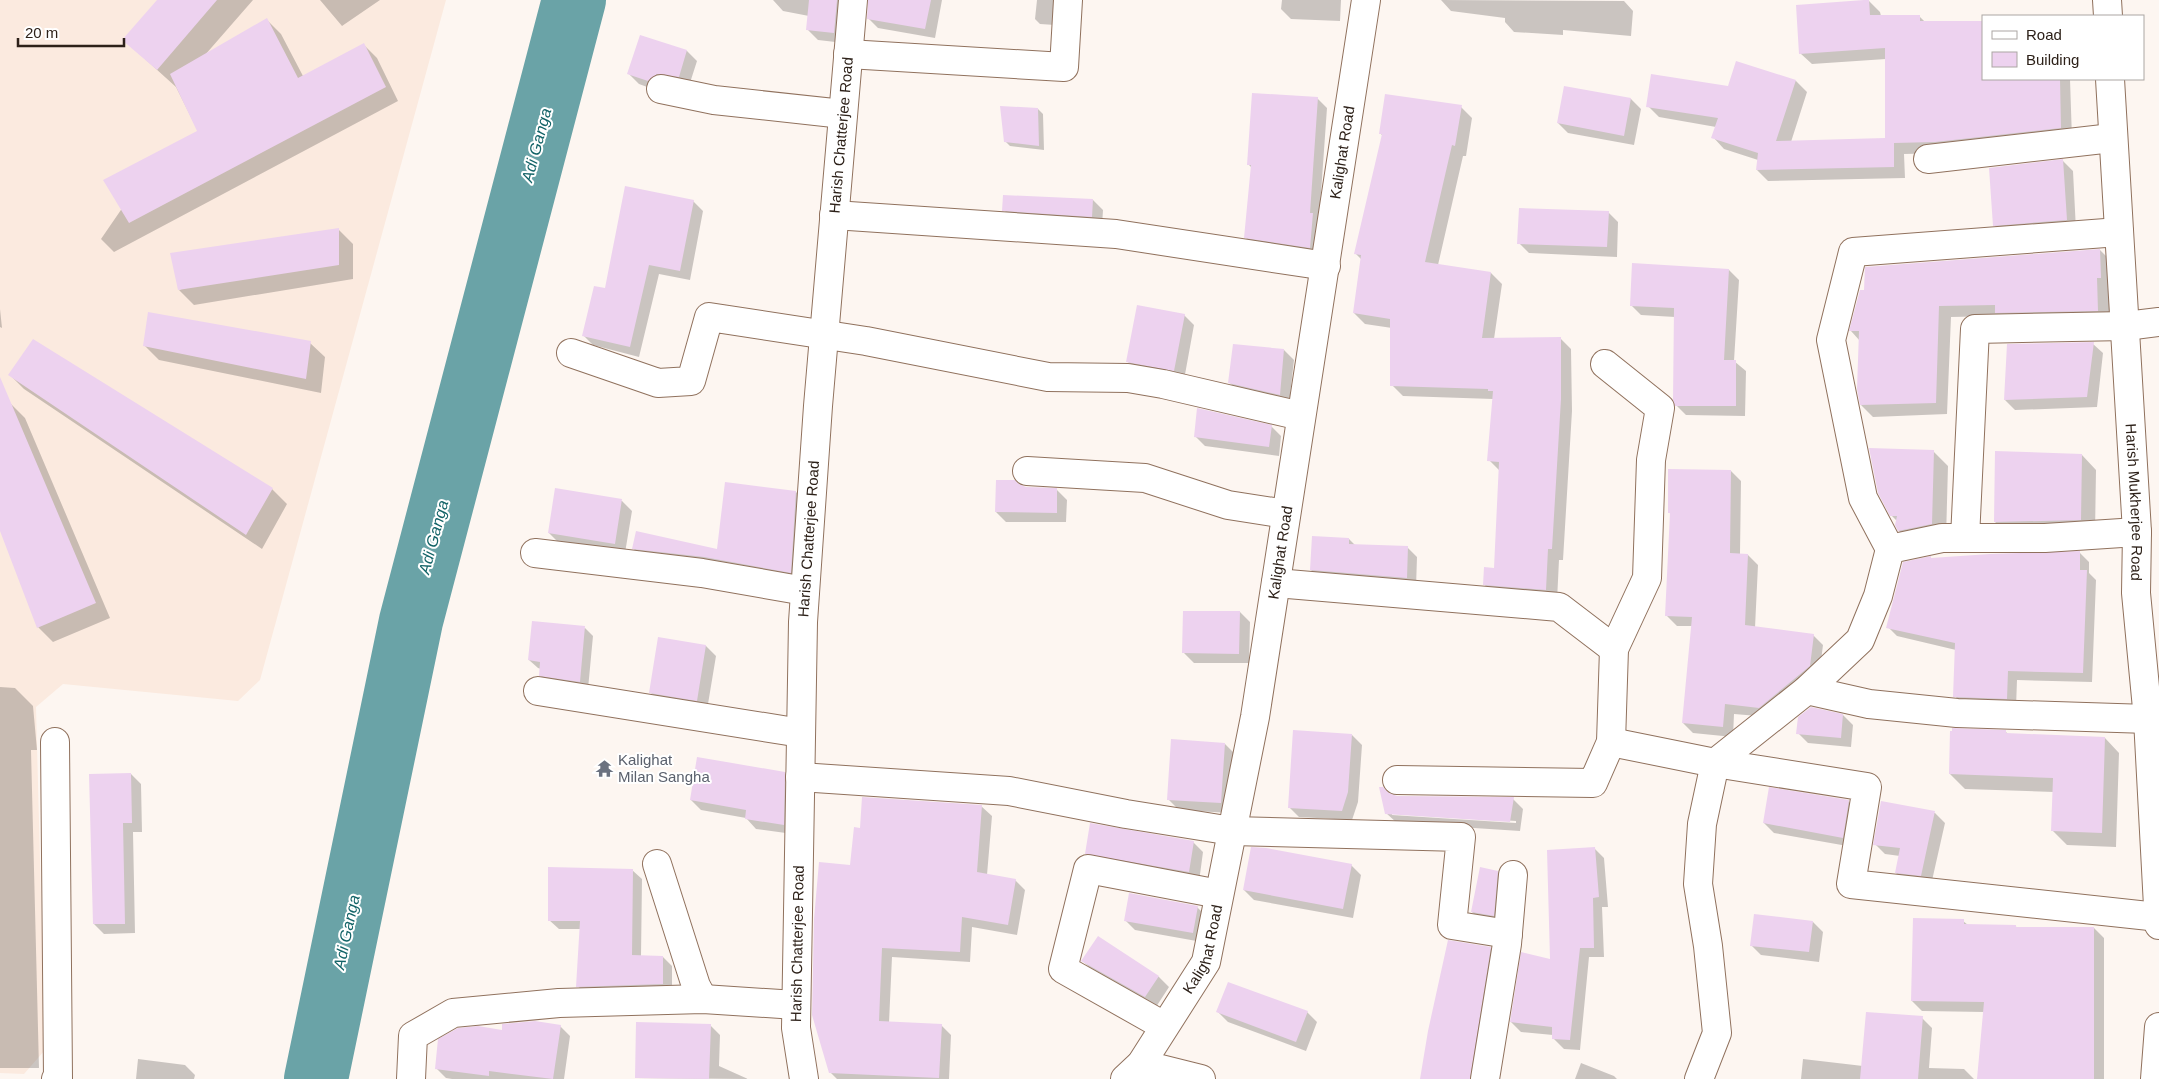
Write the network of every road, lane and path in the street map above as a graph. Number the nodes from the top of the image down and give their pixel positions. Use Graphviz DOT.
graph roads {
  1 [pos="853,0"];
  2 [pos="1068,0"];
  3 [pos="1366,0"];
  4 [pos="2107,0"];
  5 [pos="2108,15"];
  6 [pos="848,54"];
  7 [pos="2110,80"];
  8 [pos="661,89"];
  9 [pos="843,114"];
  10 [pos="2112,138"];
  11 [pos="1928,159"];
  12 [pos="834,215"];
  13 [pos="2119,232"];
  14 [pos="1326,266"];
  15 [pos="2159,322"];
  16 [pos="2126,326"];
  17 [pos="824,336"];
  18 [pos="571,353"];
  19 [pos="1605,364"];
  20 [pos="1301,416"];
  21 [pos="1027,471"];
  22 [pos="1286,514"];
  23 [pos="2137,532"];
  24 [pos="1966,538"];
  25 [pos="1890,549"];
  26 [pos="535,553"];
  27 [pos="1276,584"];
  28 [pos="805,590"];
  29 [pos="2148,592"];
  30 [pos="1614,649"];
  31 [pos="1807,690"];
  32 [pos="538,691"];
  33 [pos="2148,719"];
  34 [pos="801,733"];
  35 [pos="55,742"];
  36 [pos="1611,742"];
  37 [pos="1715,763"];
  38 [pos="800,777"];
  39 [pos="1397,780"];
  40 [pos="1232,831"];
  41 [pos="657,864"];
  42 [pos="1513,875"];
  43 [pos="1219,894"];
  44 [pos="2159,917"];
  45 [pos="2159,924"];
  46 [pos="1508,934"];
  47 [pos="703,999"];
  48 [pos="796,1005"];
  49 [pos="1164,1026"];
  50 [pos="2159,1027"];
  51 [pos="1133,1072"];
  52 [pos="56,1079"];
  53 [pos="410,1079"];
  54 [pos="804,1079"];
  55 [pos="1201,1079"];
  56 [pos="1485,1079"];
  57 [pos="1699,1079"];
  58 [pos="2155,1079"];
  1 -- 6 [label="street, Harish Chatterjee Road"];
  2 -- 6 [label="street"];
  3 -- 14 [label="street, Kalighat Road"];
  4 -- 5 [label="street"];
  6 -- 9 [label="street, Harish Chatterjee Road"];
  7 -- 10 [label="street, Harish Mukherjee Road"];
  8 -- 9 [label="street"];
  9 -- 12 [label="street, Harish Chatterjee Road"];
  10 -- 11 [label="street"];
  10 -- 13 [label="street, Harish Mukherjee Road"];
  12 -- 14 [label="street"];
  12 -- 17 [label="street, Harish Chatterjee Road"];
  13 -- 16 [label="street, Harish Mukherjee Road"];
  13 -- 25 [label="street"];
  14 -- 20 [label="street, Kalighat Road"];
  15 -- 16 [label="street"];
  16 -- 23 [label="street, Harish Mukherjee Road"];
  16 -- 24 [label="street"];
  17 -- 18 [label="street"];
  17 -- 20 [label="street"];
  17 -- 28 [label="street, Harish Chatterjee Road"];
  19 -- 30 [label="street"];
  20 -- 22 [label="street, Kalighat Road"];
  21 -- 22 [label="street"];
  22 -- 27 [label="street, Kalighat Road"];
  23 -- 24 [label="street"];
  23 -- 29 [label="street, Harish Mukherjee Road"];
  24 -- 25 [label="street"];
  25 -- 31 [label="street"];
  26 -- 28 [label="street"];
  27 -- 30 [label="street"];
  27 -- 40 [label="street, Kalighat Road"];
  28 -- 34 [label="street, Harish Chatterjee Road"];
  29 -- 33 [label="street, Harish Mukherjee Road"];
  30 -- 36 [label="street"];
  31 -- 33 [label="street"];
  31 -- 37 [label="street"];
  32 -- 34 [label="street"];
  33 -- 44 [label="street, Harish Mukherjee Road"];
  34 -- 38 [label="street, Harish Chatterjee Road"];
  35 -- 52 [label="street"];
  36 -- 37 [label="street"];
  36 -- 39 [label="street"];
  37 -- 44 [label="street"];
  37 -- 57 [label="street"];
  38 -- 40 [label="street"];
  38 -- 48 [label="street, Harish Chatterjee Road"];
  40 -- 43 [label="street, Kalighat Road"];
  40 -- 46 [label="street"];
  41 -- 47 [label="street"];
  42 -- 46 [label="street"];
  43 -- 49 [label="street, Kalighat Road"];
  43 -- 49 [label="street"];
  44 -- 45 [label="street, Harish Mukherjee Road"];
  46 -- 56 [label="street"];
  47 -- 48 [label="street"];
  47 -- 53 [label="street"];
  48 -- 54 [label="street, Harish Chatterjee Road"];
  49 -- 51 [label="street, Kalighat Road"];
  50 -- 58 [label="street"];
  51 -- 55 [label="street"];
}
